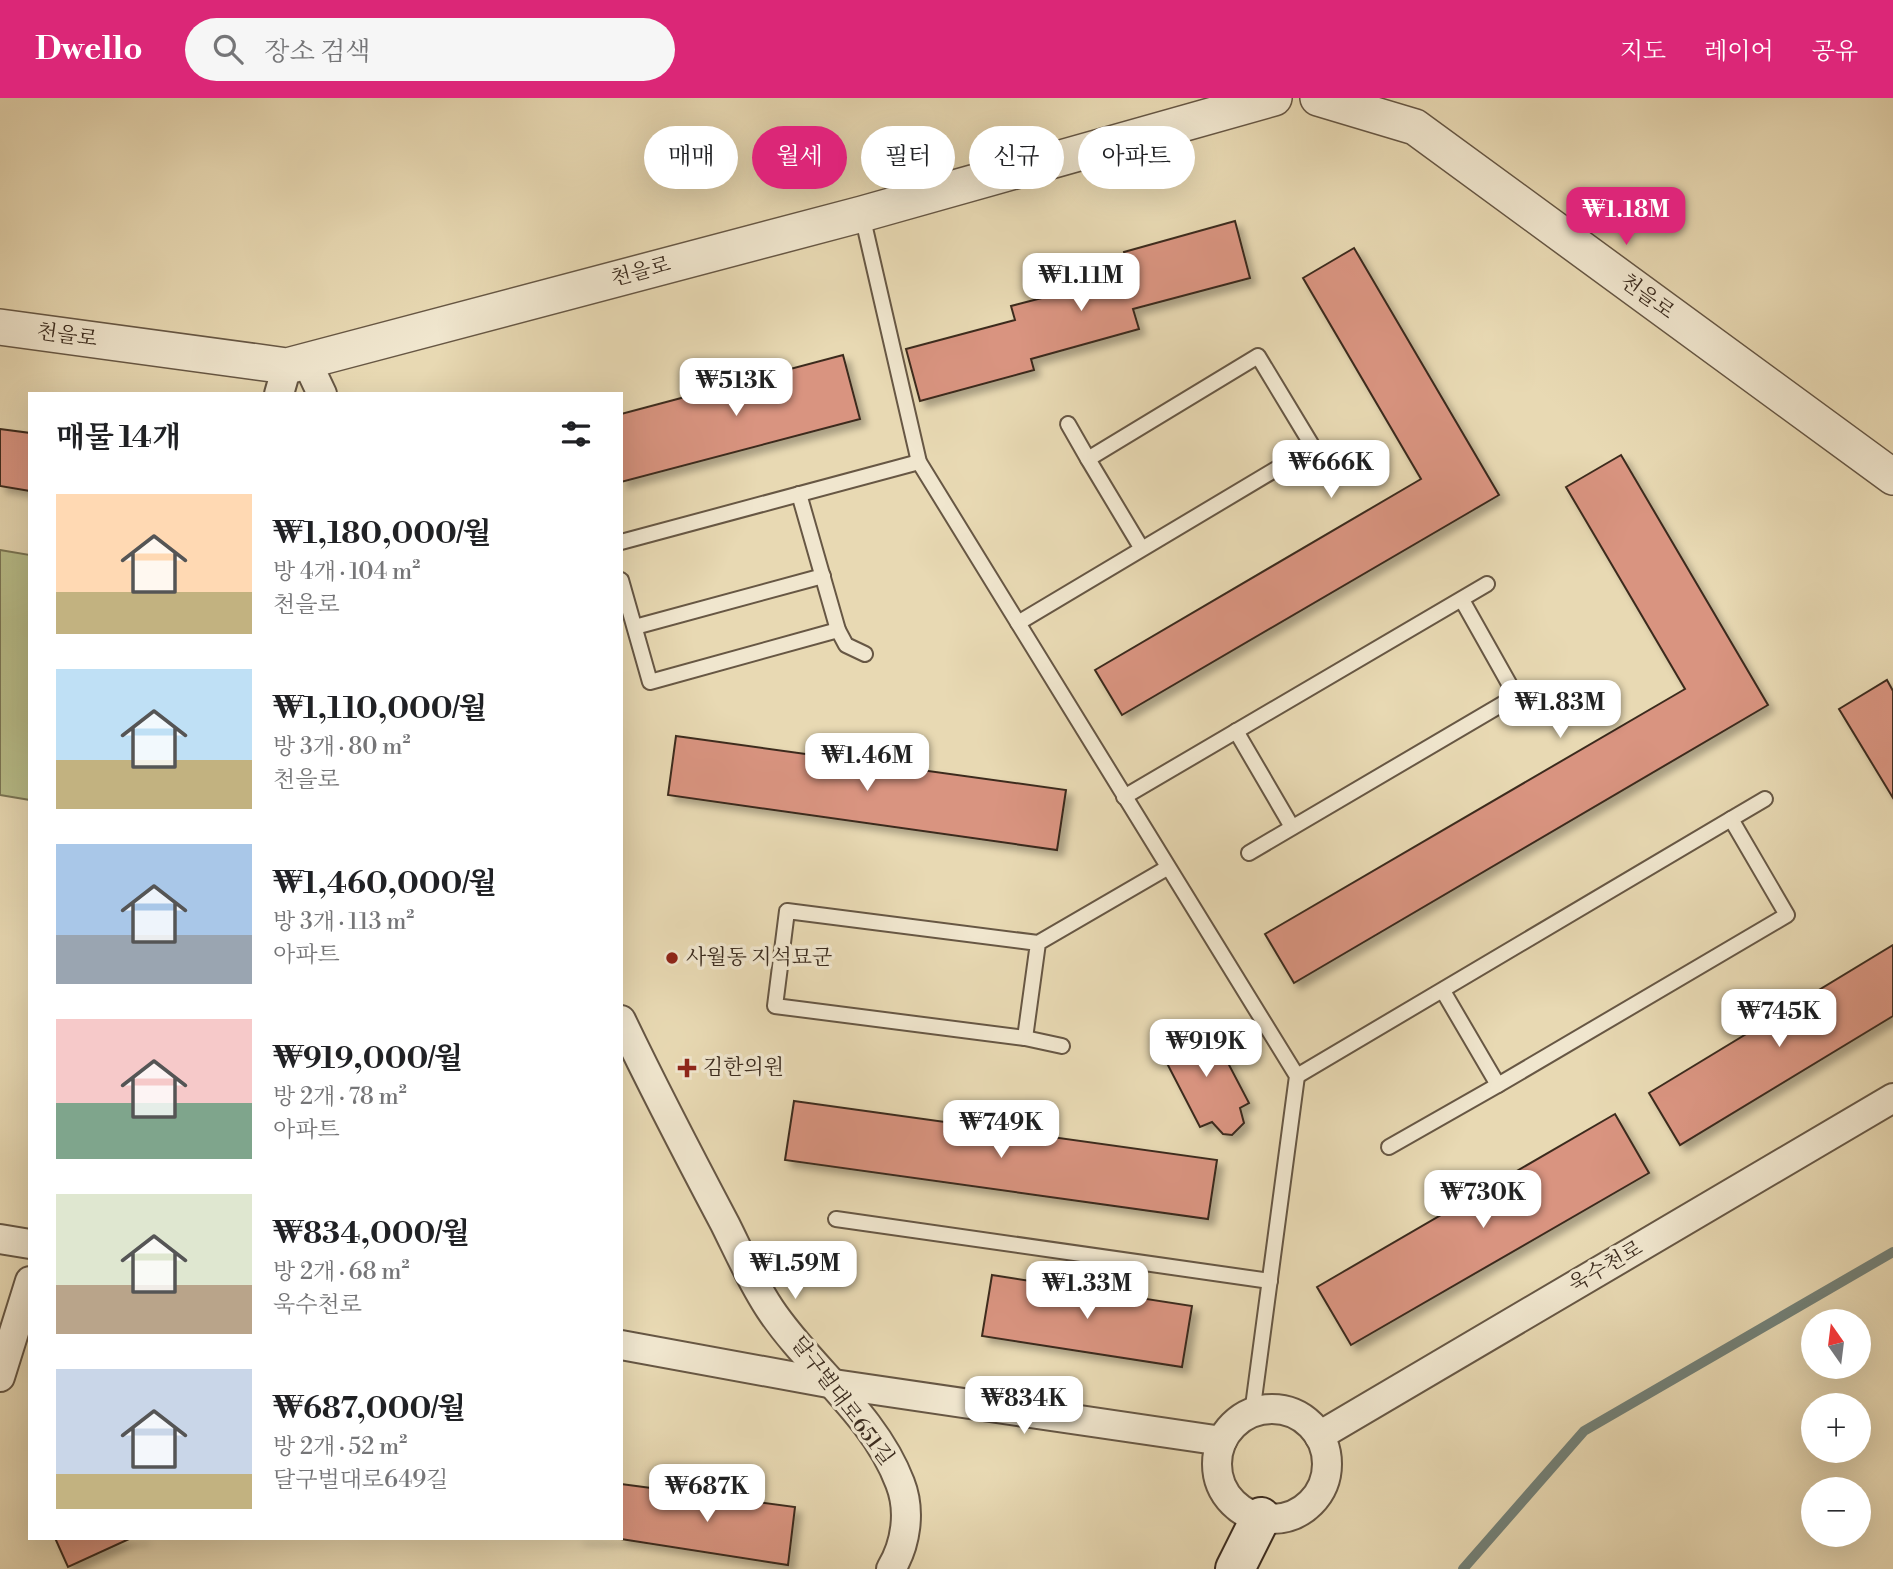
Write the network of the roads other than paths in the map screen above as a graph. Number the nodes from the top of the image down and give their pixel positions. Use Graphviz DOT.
graph roads {
  1 [pos="1274,98"];
  2 [pos="1318,98"];
  3 [pos="862,214"];
  4 [pos="0,327"];
  5 [pos="290,373"];
  6 [pos="319,392"];
  7 [pos="1068,424"];
  8 [pos="1088,459"];
  9 [pos="919,461"];
  10 [pos="1893,477"];
  11 [pos="799,494"];
  12 [pos="623,541"];
  13 [pos="1142,549"];
  14 [pos="822,576"];
  15 [pos="1487,584"];
  16 [pos="623,587"];
  17 [pos="1462,600"];
  18 [pos="1018,623"];
  19 [pos="635,627"];
  20 [pos="838,630"];
  21 [pos="865,654"];
  22 [pos="1236,732"];
  23 [pos="1124,797"];
  24 [pos="1765,799"];
  25 [pos="1731,819"];
  26 [pos="1292,827"];
  27 [pos="1249,853"];
  28 [pos="1167,868"];
  29 [pos="1038,943"];
  30 [pos="1443,991"];
  31 [pos="623,1024"];
  32 [pos="1025,1038"];
  33 [pos="1062,1046"];
  34 [pos="1297,1076"];
  35 [pos="1498,1085"];
  36 [pos="1893,1098"];
  37 [pos="1388,1147"];
  38 [pos="836,1219"];
  39 [pos="0,1240"];
  40 [pos="28,1244"];
  41 [pos="1270,1281"];
  42 [pos="28,1287"];
  43 [pos="623,1345"];
  44 [pos="0,1377"];
  45 [pos="834,1384"];
  46 [pos="1252,1414"];
  47 [pos="1319,1436"];
  48 [pos="1222,1441"];
  49 [pos="1261,1517"];
  50 [pos="891,1569"];
  51 [pos="1235,1569"];
  1 -- 3 [label="street, 천을로"];
  2 -- 10 [label="street, 천을로"];
  3 -- 5 [label="street, 천을로"];
  3 -- 9 [label="lane"];
  4 -- 5 [label="street, 천을로"];
  5 -- 6 [label="street"];
  7 -- 8 [label="lane"];
  8 -- 13 [label="lane"];
  8 -- 13 [label="lane"];
  9 -- 11 [label="lane"];
  9 -- 18 [label="lane"];
  11 -- 12 [label="lane"];
  11 -- 14 [label="lane"];
  13 -- 18 [label="lane"];
  14 -- 19 [label="lane"];
  14 -- 20 [label="lane"];
  15 -- 17 [label="lane"];
  16 -- 19 [label="lane"];
  17 -- 22 [label="lane"];
  17 -- 26 [label="lane"];
  18 -- 23 [label="lane"];
  19 -- 20 [label="lane"];
  20 -- 21 [label="lane"];
  22 -- 23 [label="lane"];
  22 -- 26 [label="lane"];
  23 -- 28 [label="lane"];
  24 -- 25 [label="lane"];
  25 -- 30 [label="lane"];
  25 -- 35 [label="lane"];
  26 -- 27 [label="lane"];
  28 -- 29 [label="lane"];
  28 -- 34 [label="lane"];
  29 -- 32 [label="lane"];
  29 -- 32 [label="lane"];
  30 -- 34 [label="lane"];
  30 -- 35 [label="lane"];
  31 -- 45 [label="street, 달구벌대로651길"];
  32 -- 33 [label="lane"];
  34 -- 41 [label="lane"];
  35 -- 37 [label="lane"];
  36 -- 47 [label="street, 욱수천로"];
  38 -- 41 [label="lane"];
  39 -- 40 [label="street"];
  41 -- 46 [label="lane"];
  42 -- 44 [label="street"];
  43 -- 45 [label="street"];
  45 -- 48 [label="street"];
  45 -- 50 [label="street, 달구벌대로651길"];
  46 -- 47 [label="street"];
  46 -- 48 [label="street"];
  47 -- 49 [label="street"];
  48 -- 49 [label="street"];
  49 -- 51 [label="main road"];
}
